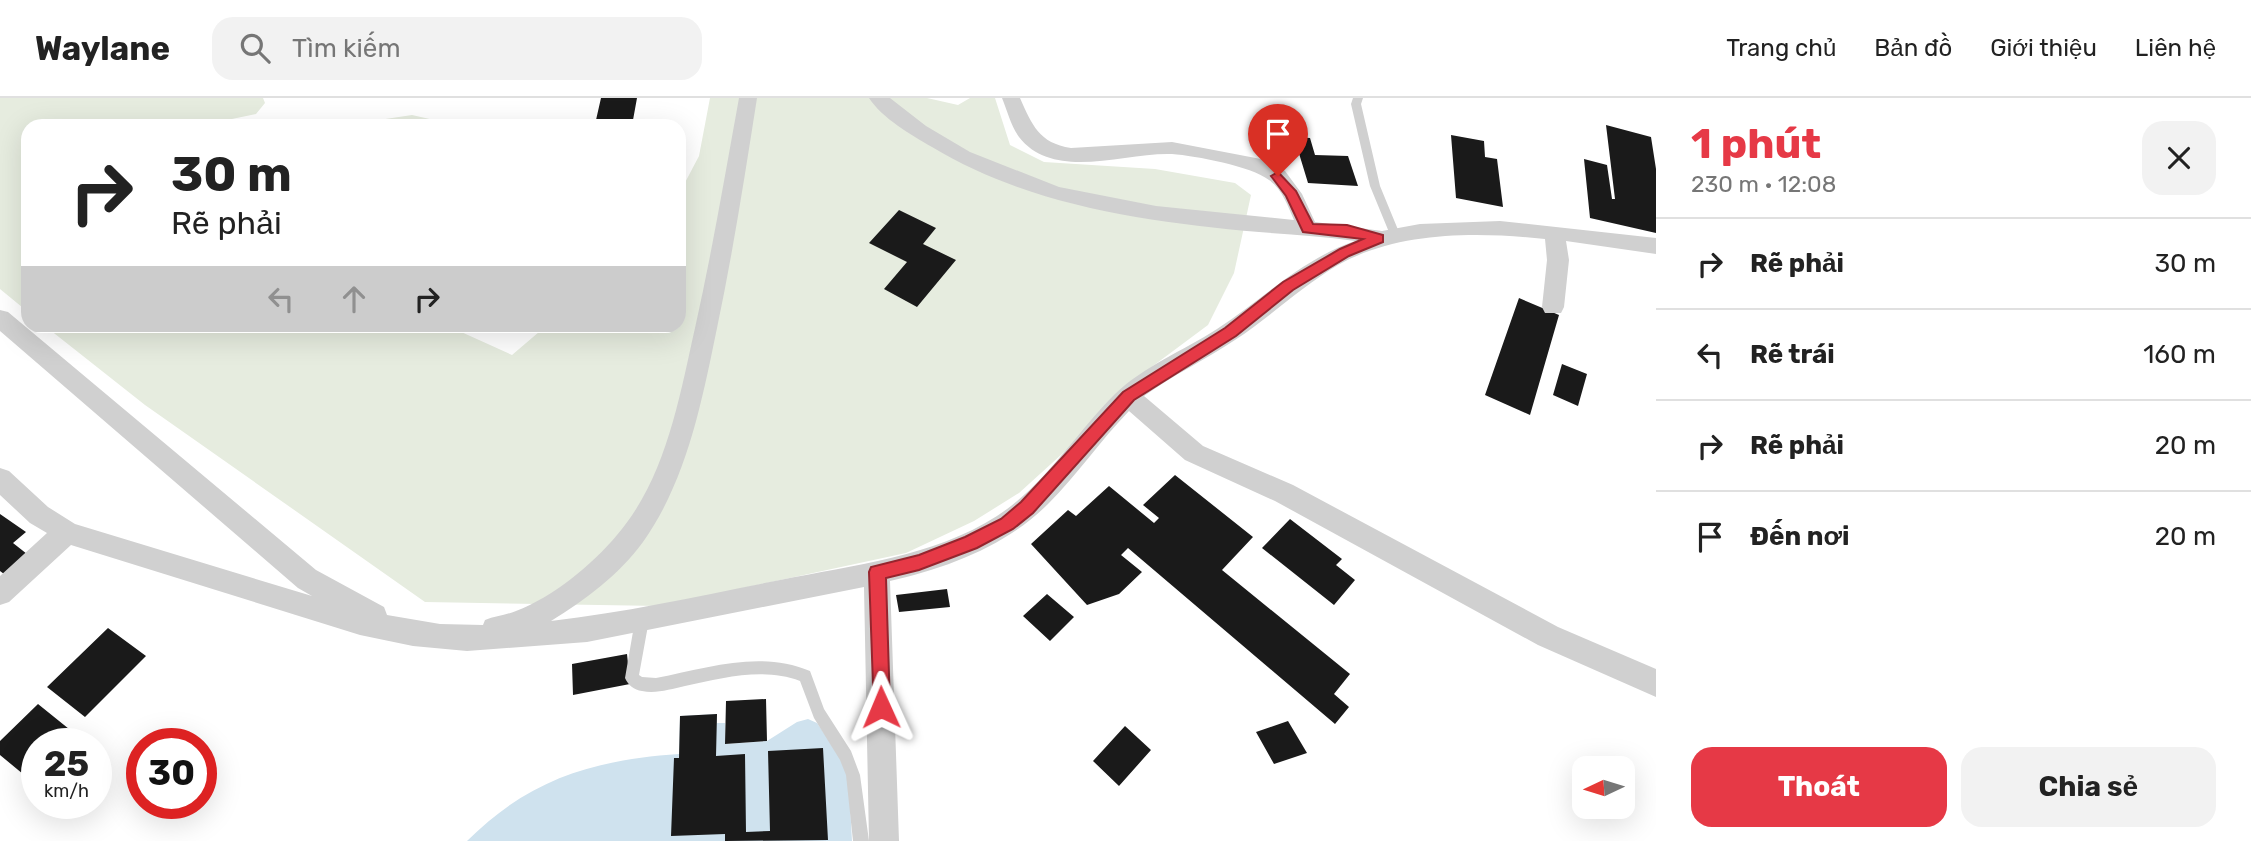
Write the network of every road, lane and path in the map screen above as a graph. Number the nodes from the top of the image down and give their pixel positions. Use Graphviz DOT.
graph roads {
  1 [pos="748,98"];
  2 [pos="878,98"];
  3 [pos="1011,98"];
  4 [pos="1358,98"];
  5 [pos="1308,229"];
  6 [pos="1555,233"];
  7 [pos="1388,238"];
  8 [pos="1656,246"];
  9 [pos="1553,307"];
  10 [pos="0,318"];
  11 [pos="1128,396"];
  12 [pos="0,479"];
  13 [pos="67,532"];
  14 [pos="877,572"];
  15 [pos="0,593"];
  16 [pos="642,620"];
  17 [pos="1656,683"];
  18 [pos="861,841"];
  19 [pos="884,841"];
  1 -- 10 [label="street"];
  2 -- 5 [label="street"];
  3 -- 5 [label="street"];
  4 -- 7 [label="lane"];
  5 -- 7 [label="street"];
  6 -- 7 [label="street"];
  6 -- 8 [label="street"];
  6 -- 9 [label="street"];
  7 -- 11 [label="street"];
  11 -- 14 [label="street"];
  11 -- 17 [label="street"];
  12 -- 13 [label="street"];
  13 -- 15 [label="street"];
  13 -- 16 [label="street"];
  14 -- 16 [label="street"];
  14 -- 19 [label="street"];
  16 -- 18 [label="lane"];
}
